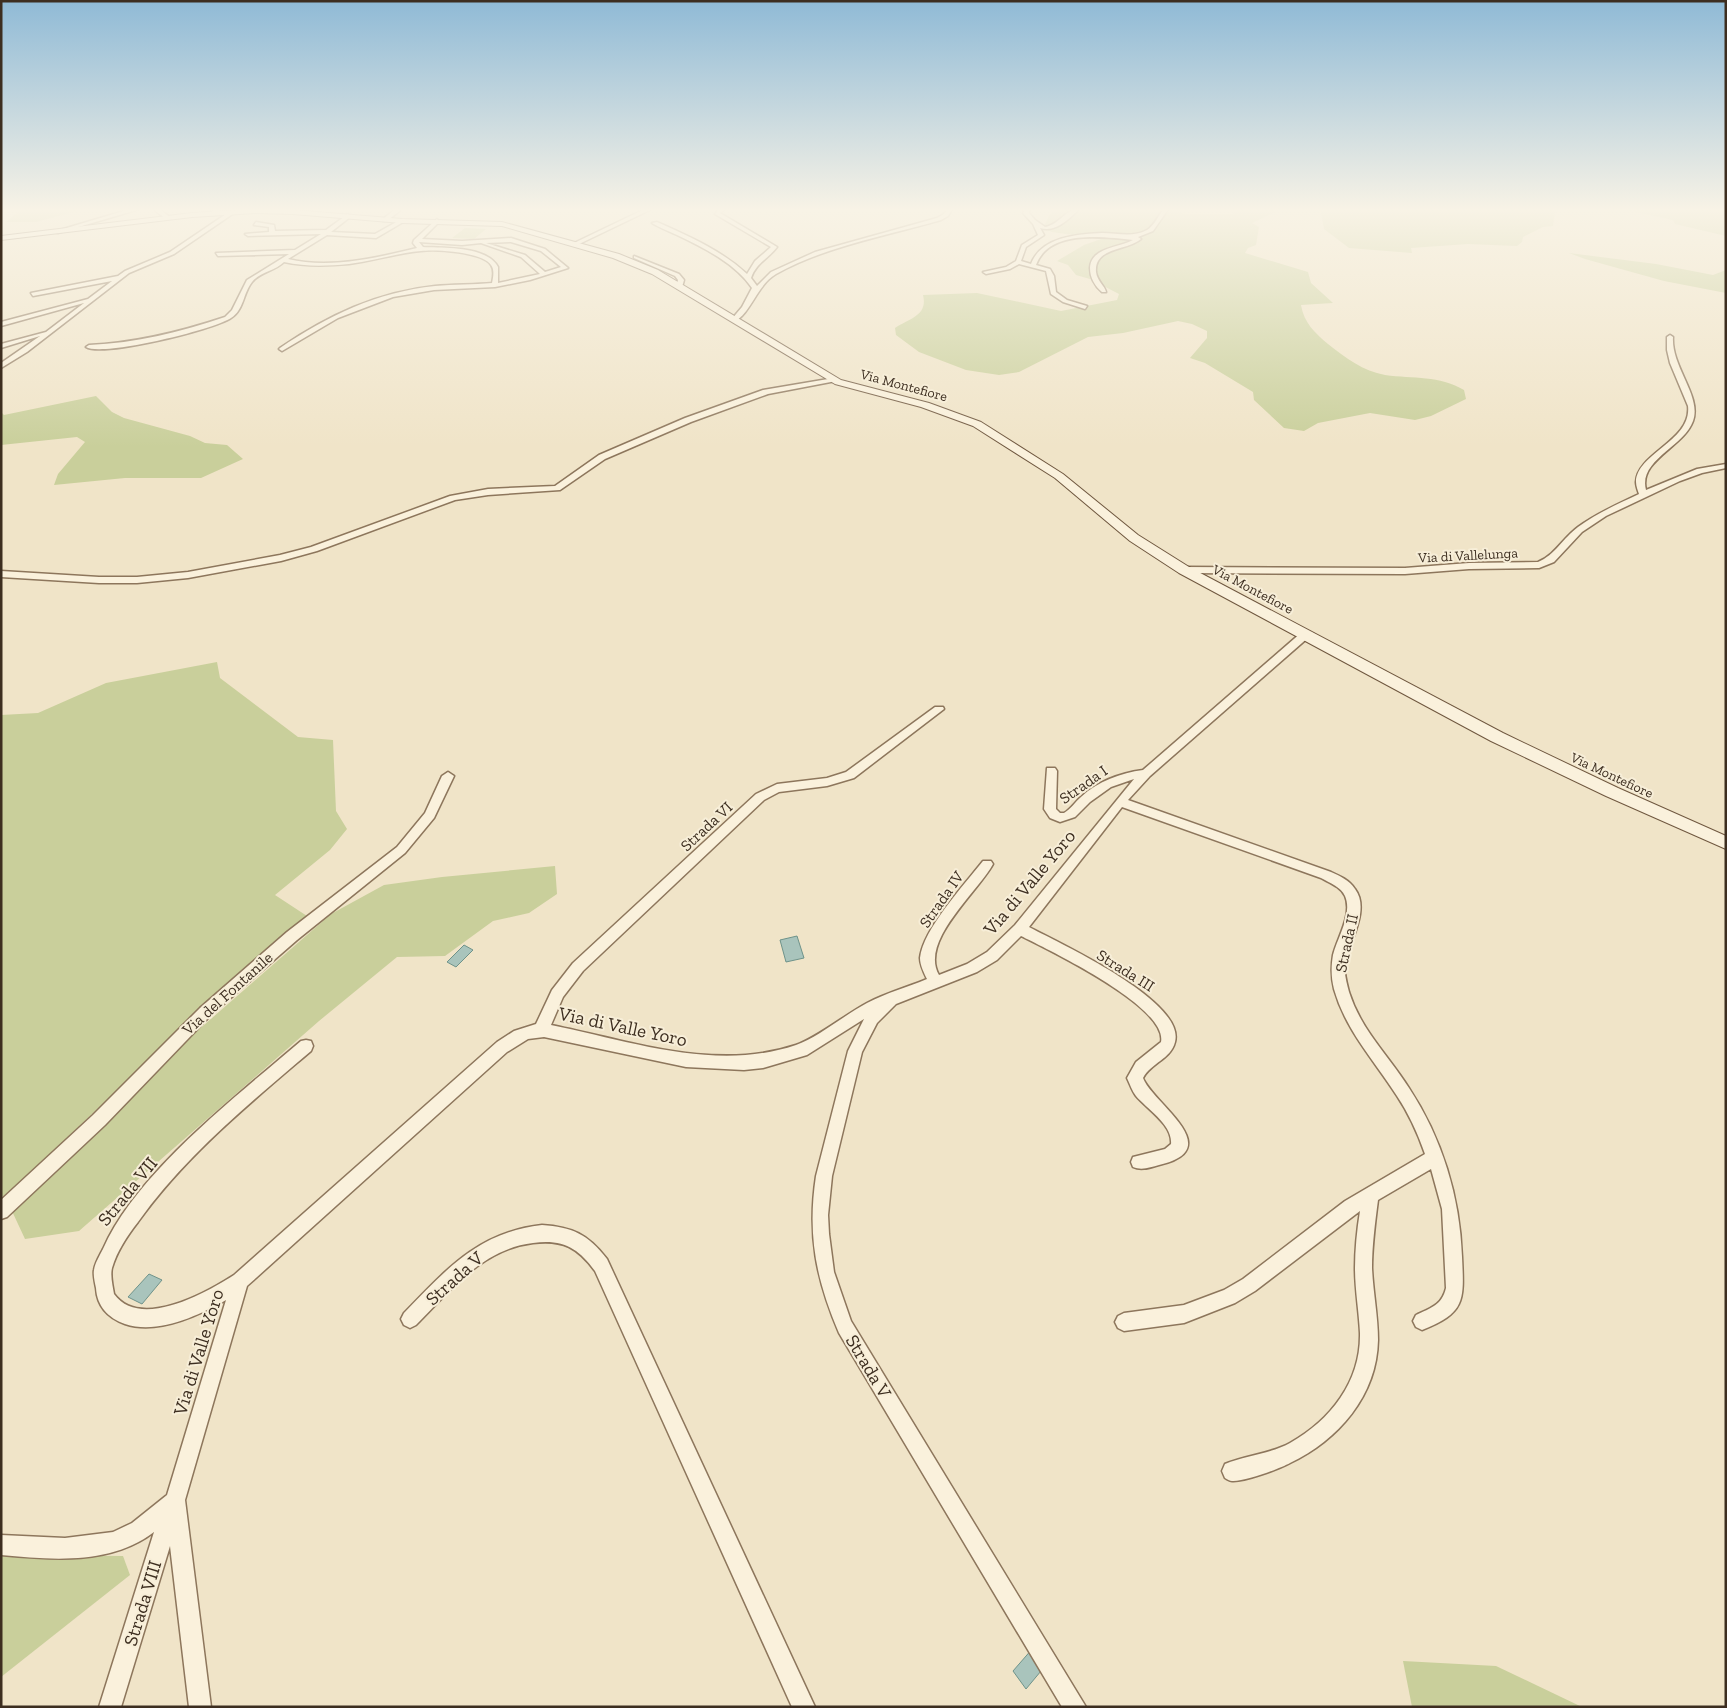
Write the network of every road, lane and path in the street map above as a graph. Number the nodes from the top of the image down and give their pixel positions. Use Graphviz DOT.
graph roads {
  1 [pos="65,288"];
  2 [pos="106,288"];
  3 [pos="247,288"];
  4 [pos="438,288"];
  5 [pos="680,288"];
  6 [pos="755,288"];
  7 [pos="759,288"];
  8 [pos="1052,288"];
  9 [pos="1101,288"];
  10 [pos="1104,291"];
  11 [pos="33,294"];
  12 [pos="754,294"];
  13 [pos="93,298"];
  14 [pos="1085,307"];
  15 [pos="734,320"];
  16 [pos="1,324"];
  17 [pos="51,331"];
  18 [pos="1670,336"];
  19 [pos="1,346"];
  20 [pos="89,347"];
  21 [pos="282,349"];
  22 [pos="1,366"];
  23 [pos="834,380"];
  24 [pos="1726,466"];
  25 [pos="1643,494"];
  26 [pos="1184,570"];
  27 [pos="1,574"];
  28 [pos="1306,634"];
  29 [pos="939,709"];
  30 [pos="1051,771"];
  31 [pos="1146,773"];
  32 [pos="448,776"];
  33 [pos="1120,802"];
  34 [pos="1726,843"];
  35 [pos="987,864"];
  36 [pos="1020,929"];
  37 [pos="937,983"];
  38 [pos="896,997"];
  39 [pos="541,1030"];
  40 [pos="306,1046"];
  41 [pos="1434,1158"];
  42 [pos="1139,1162"];
  43 [pos="1370,1196"];
  44 [pos="1,1211"];
  45 [pos="240,1281"];
  46 [pos="410,1319"];
  47 [pos="1422,1320"];
  48 [pos="1124,1322"];
  49 [pos="1232,1471"];
  50 [pos="175,1500"];
  51 [pos="1,1545"];
  52 [pos="110,1707"];
  53 [pos="200,1707"];
  54 [pos="804,1707"];
  55 [pos="1075,1707"];
  1 -- 11 [label="street"];
  2 -- 13 [label="street"];
  3 -- 20 [label="street"];
  4 -- 21 [label="street"];
  5 -- 15 [label="main road, Via Montefiore"];
  6 -- 12 [label="street"];
  7 -- 12 [label="street"];
  8 -- 14 [label="street"];
  9 -- 10 [label="street"];
  12 -- 15 [label="street"];
  13 -- 16 [label="street"];
  13 -- 17 [label="street"];
  15 -- 23 [label="main road, Via Montefiore"];
  17 -- 19 [label="street"];
  17 -- 22 [label="street"];
  18 -- 25 [label="street"];
  23 -- 26 [label="main road, Via Montefiore"];
  23 -- 27 [label="street"];
  24 -- 25 [label="street, Via di Vallelunga"];
  25 -- 26 [label="street, Via di Vallelunga"];
  26 -- 28 [label="main road, Via Montefiore"];
  28 -- 31 [label="street, Via di Valle Yoro"];
  28 -- 34 [label="main road, Via Montefiore"];
  29 -- 39 [label="street, Strada VI"];
  30 -- 31 [label="street, Strada I"];
  31 -- 33 [label="street, Via di Valle Yoro"];
  32 -- 44 [label="street, Via del Fontanile"];
  33 -- 36 [label="street, Via di Valle Yoro"];
  33 -- 41 [label="street, Strada II"];
  35 -- 37 [label="street, Strada IV"];
  36 -- 37 [label="street, Via di Valle Yoro"];
  36 -- 42 [label="street, Strada III"];
  37 -- 38 [label="street, Via di Valle Yoro"];
  38 -- 39 [label="street, Via di Valle Yoro"];
  38 -- 55 [label="street, Strada V"];
  39 -- 45 [label="street, Via di Valle Yoro"];
  40 -- 45 [label="street, Strada VII"];
  41 -- 43 [label="street"];
  41 -- 47 [label="street, Strada II"];
  43 -- 48 [label="street"];
  43 -- 49 [label="street"];
  45 -- 50 [label="street, Via di Valle Yoro"];
  46 -- 54 [label="street, Strada V"];
  50 -- 51 [label="street"];
  50 -- 52 [label="street, Strada VIII"];
  50 -- 53 [label="street, Via di Valle Yoro"];
}
